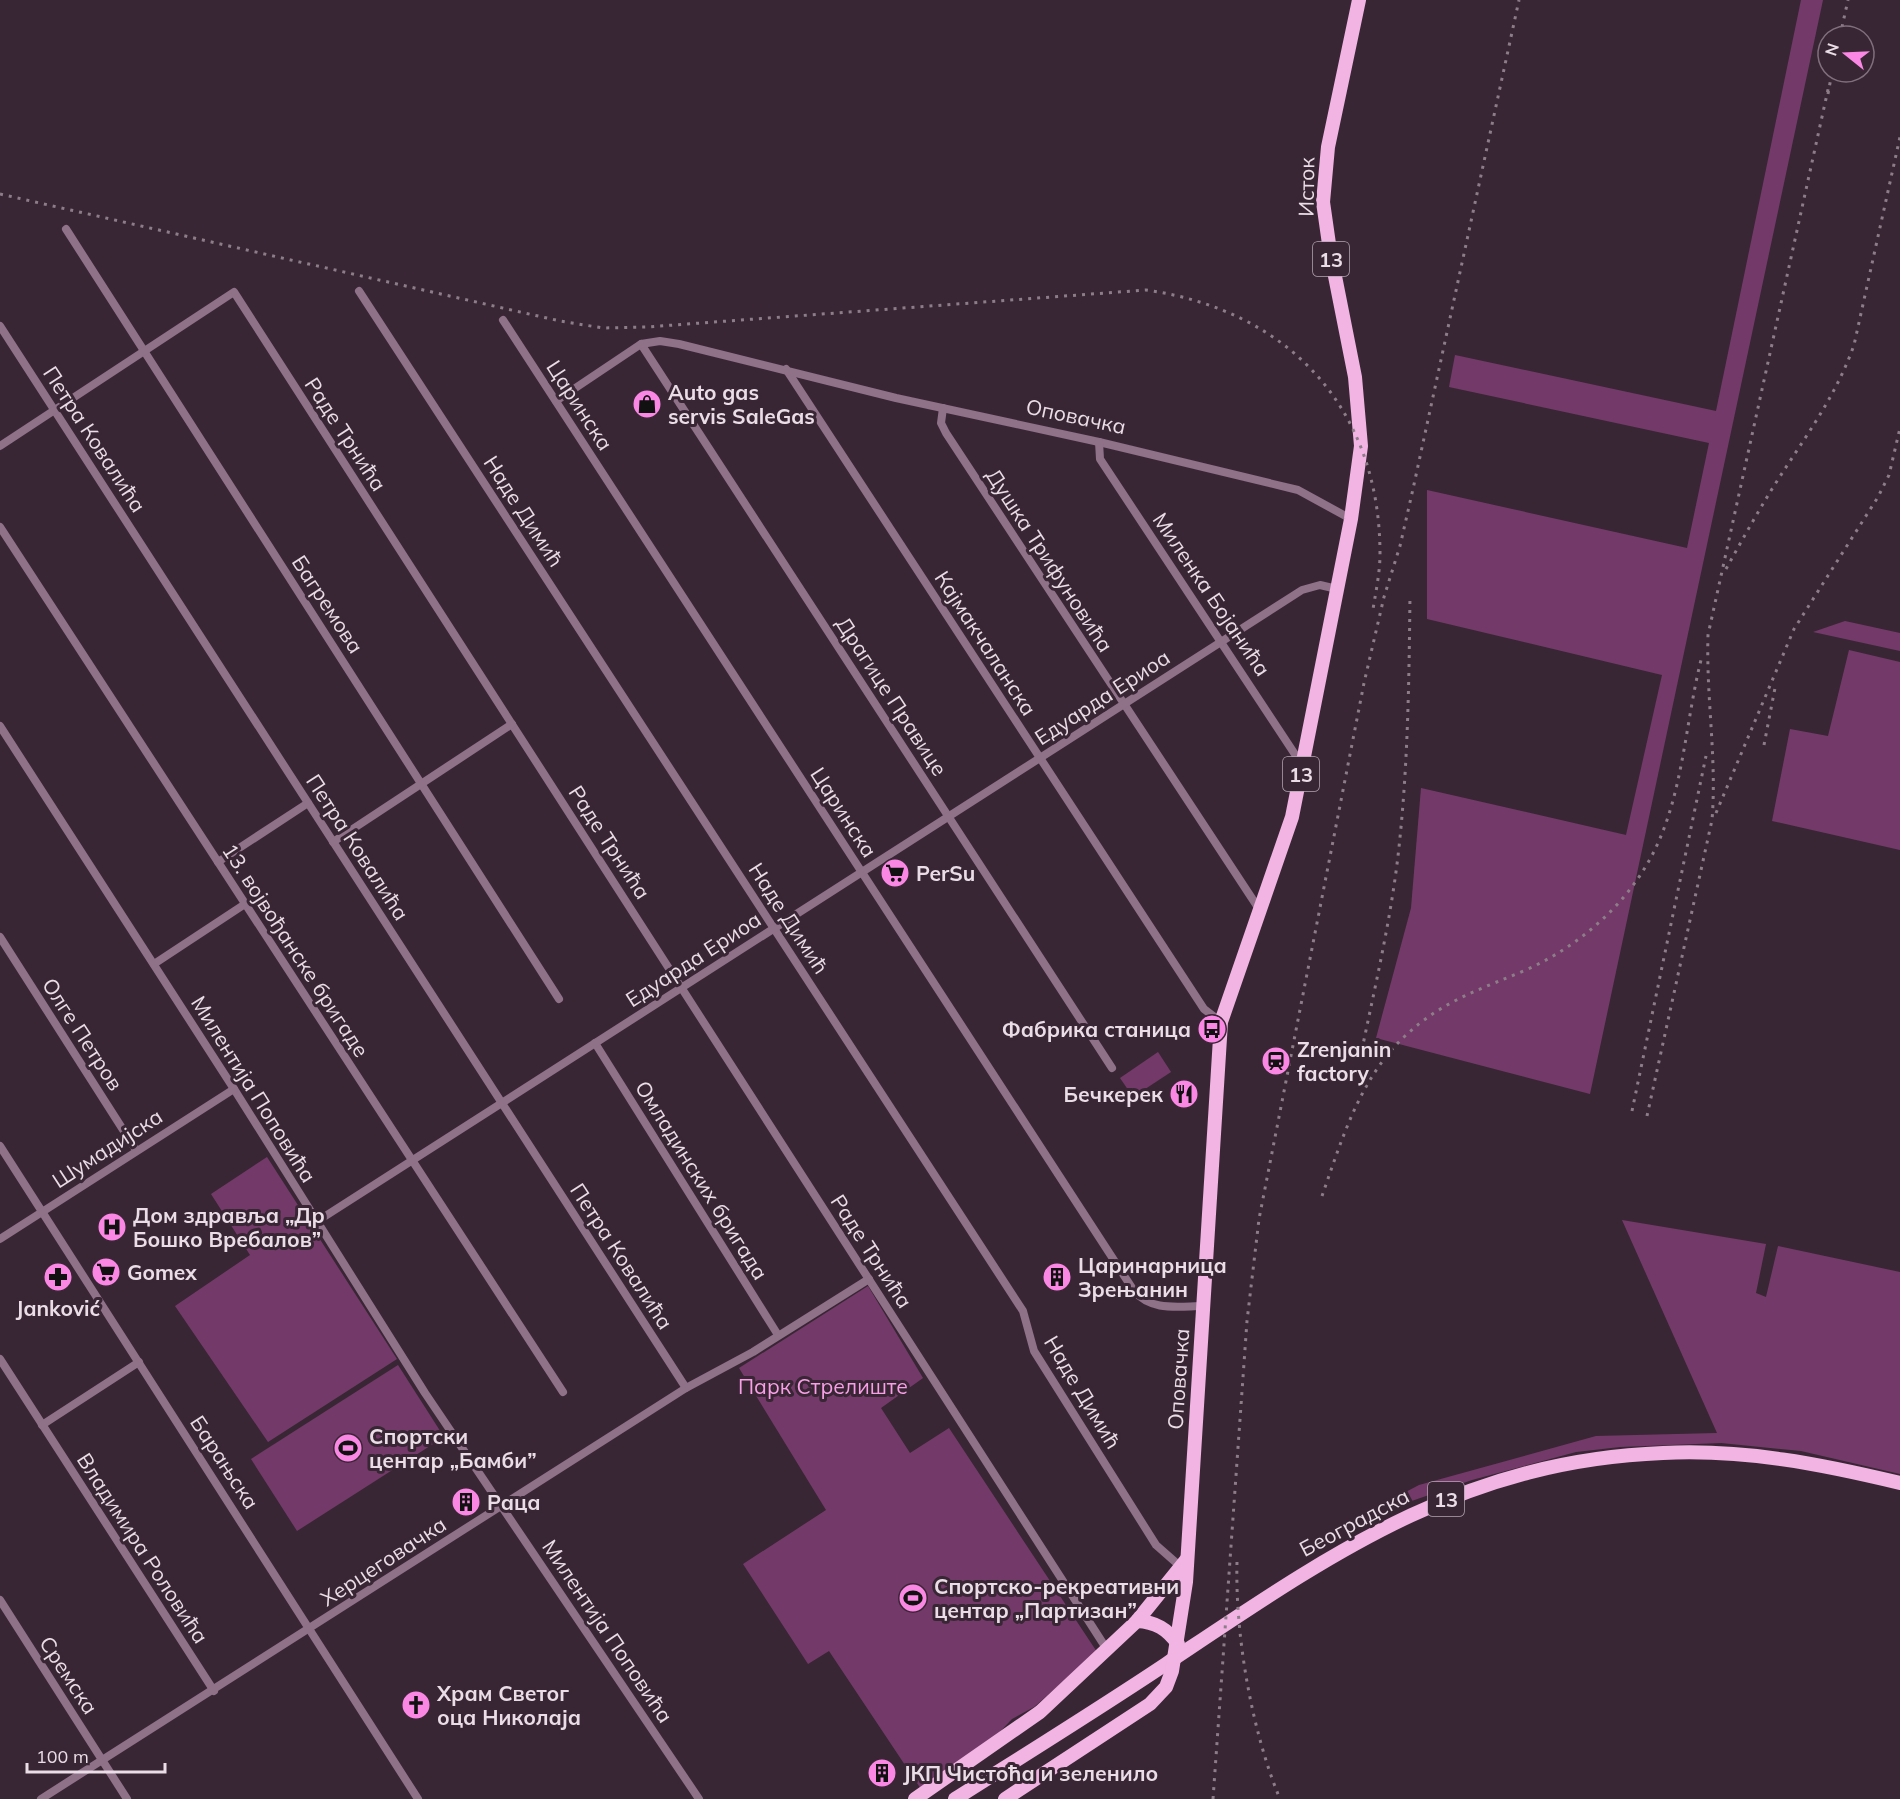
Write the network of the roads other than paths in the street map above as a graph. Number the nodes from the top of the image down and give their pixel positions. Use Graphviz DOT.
graph roads {
  1 [pos="1359,0"];
  2 [pos="66,229"];
  3 [pos="359,291"];
  4 [pos="503,320"];
  5 [pos="0,326"];
  6 [pos="641,344"];
  7 [pos="144,351"];
  8 [pos="786,369"];
  9 [pos="556,401"];
  10 [pos="943,408"];
  11 [pos="54,410"];
  12 [pos="1099,442"];
  13 [pos="0,446"];
  14 [pos="1351,519"];
  15 [pos="0,527"];
  16 [pos="1337,589"];
  17 [pos="1223,641"];
  18 [pos="1123,704"];
  19 [pos="512,724"];
  20 [pos="0,726"];
  21 [pos="1040,758"];
  22 [pos="1302,765"];
  23 [pos="422,784"];
  24 [pos="308,803"];
  25 [pos="948,817"];
  26 [pos="333,842"];
  27 [pos="218,862"];
  28 [pos="862,872"];
  29 [pos="245,904"];
  30 [pos="1259,909"];
  31 [pos="774,928"];
  32 [pos="0,937"];
  33 [pos="154,963"];
  34 [pos="682,988"];
  35 [pos="559,999"];
  36 [pos="1221,1022"];
  37 [pos="595,1043"];
  38 [pos="1112,1068"];
  39 [pos="234,1089"];
  40 [pos="502,1103"];
  41 [pos="0,1146"];
  42 [pos="136,1150"];
  43 [pos="412,1161"];
  44 [pos="42,1211"];
  45 [pos="316,1222"];
  46 [pos="0,1239"];
  47 [pos="869,1279"];
  48 [pos="1204,1306"];
  49 [pos="778,1335"];
  50 [pos="0,1359"];
  51 [pos="139,1362"];
  52 [pos="686,1389"];
  53 [pos="563,1392"];
  54 [pos="42,1425"];
  55 [pos="1900,1483"];
  56 [pos="503,1506"];
  57 [pos="1184,1563"];
  58 [pos="0,1600"];
  59 [pos="1137,1621"];
  60 [pos="311,1628"];
  61 [pos="1178,1644"];
  62 [pos="1107,1648"];
  63 [pos="214,1691"];
  64 [pos="103,1761"];
  65 [pos="41,1799"];
  66 [pos="127,1799"];
  67 [pos="418,1799"];
  68 [pos="699,1799"];
  69 [pos="915,1799"];
  70 [pos="955,1799"];
  71 [pos="1005,1799"];
  1 -- 14 [label="main road, Исток / 13"];
  2 -- 7 [label="street, Багремова"];
  3 -- 31 [label="street, Наде Димић"];
  4 -- 9 [label="street, Царинска"];
  5 -- 11 [label="street, Петра Ковалића"];
  6 -- 8 [label="street, Оповачка"];
  6 -- 9 [label="street"];
  6 -- 25 [label="street, Драгице Правице"];
  7 -- 11 [label="street, Раде Трнића"];
  7 -- 19 [label="street, Раде Трнића"];
  7 -- 23 [label="street, Багремова"];
  8 -- 10 [label="street, Оповачка"];
  8 -- 21 [label="street, Кајмакчаланска"];
  9 -- 28 [label="street, Царинска"];
  10 -- 12 [label="street, Оповачка"];
  10 -- 18 [label="street, Душка Трифуновића"];
  11 -- 13 [label="street, Раде Трнића"];
  11 -- 24 [label="street, Петра Ковалића"];
  12 -- 14 [label="street, Оповачка"];
  12 -- 17 [label="street, Миленка Бојанића"];
  14 -- 16 [label="main road, 13"];
  15 -- 27 [label="street, 13. војвођанске бригаде"];
  16 -- 17 [label="street, Едуарда Ериоа"];
  16 -- 22 [label="main road, 13"];
  17 -- 18 [label="street, Едуарда Ериоа"];
  17 -- 22 [label="street, Миленка Бојанића"];
  18 -- 21 [label="street, Едуарда Ериоа"];
  18 -- 30 [label="street, Душка Трифуновића"];
  19 -- 23 [label="street"];
  19 -- 34 [label="street, Раде Трнића"];
  20 -- 33 [label="street, Милентија Поповића"];
  21 -- 25 [label="street, Едуарда Ериоа"];
  21 -- 36 [label="street, Кајмакчаланска"];
  22 -- 30 [label="main road, 13"];
  23 -- 26 [label="street"];
  23 -- 35 [label="street, Багремова"];
  24 -- 26 [label="street, Петра Ковалића"];
  24 -- 27 [label="street"];
  25 -- 28 [label="street, Едуарда Ериоа"];
  25 -- 38 [label="street, Драгице Правице"];
  26 -- 40 [label="street, Петра Ковалића"];
  27 -- 29 [label="street, 13. војвођанске бригаде"];
  28 -- 31 [label="street, Едуарда Ериоа"];
  28 -- 48 [label="street, Царинска"];
  29 -- 33 [label="street"];
  29 -- 43 [label="street, 13. војвођанске бригаде"];
  30 -- 36 [label="main road, 13"];
  31 -- 34 [label="street, Едуарда Ериоа"];
  31 -- 57 [label="street, Наде Димић"];
  32 -- 42 [label="street, Олге Петров"];
  33 -- 39 [label="street, Милентија Поповића"];
  34 -- 37 [label="street, Едуарда Ериоа"];
  34 -- 47 [label="street, Раде Трнића"];
  36 -- 48 [label="main road, Оповачка / 13"];
  37 -- 40 [label="street, Едуарда Ериоа"];
  37 -- 49 [label="street, Омладинских бригада"];
  39 -- 42 [label="street, Шумадијска"];
  39 -- 45 [label="street, Милентија Поповића"];
  40 -- 43 [label="street, Едуарда Ериоа"];
  40 -- 52 [label="street, Петра Ковалића"];
  41 -- 44 [label="street, Барањска"];
  42 -- 44 [label="street, Шумадијска"];
  43 -- 45 [label="street, Едуарда Ериоа"];
  43 -- 53 [label="street, 13. војвођанске бригаде"];
  44 -- 46 [label="street, Шумадијска"];
  44 -- 51 [label="street, Барањска"];
  45 -- 56 [label="street, Милентија Поповића"];
  47 -- 49 [label="street, Херцеговачка"];
  47 -- 62 [label="street, Раде Трнића"];
  48 -- 57 [label="main road, Оповачка / 13"];
  49 -- 52 [label="street, Херцеговачка"];
  50 -- 54 [label="street, Владимира Роловића"];
  51 -- 54 [label="street"];
  51 -- 60 [label="street, Барањска"];
  52 -- 56 [label="street, Херцеговачка"];
  54 -- 63 [label="street, Владимира Роловића"];
  55 -- 70 [label="main road, Београдска / 13"];
  56 -- 60 [label="street, Херцеговачка"];
  56 -- 68 [label="street, Милентија Поповића"];
  57 -- 59 [label="main road"];
  57 -- 61 [label="main road, 13"];
  58 -- 64 [label="street, Сремска"];
  59 -- 61 [label="main road"];
  59 -- 62 [label="main road"];
  60 -- 63 [label="street, Херцеговачка"];
  60 -- 67 [label="street, Барањска"];
  61 -- 71 [label="main road, 13"];
  62 -- 69 [label="main road"];
  63 -- 64 [label="street, Херцеговачка"];
  64 -- 65 [label="street, Херцеговачка"];
  64 -- 66 [label="street, Сремска"];
}
